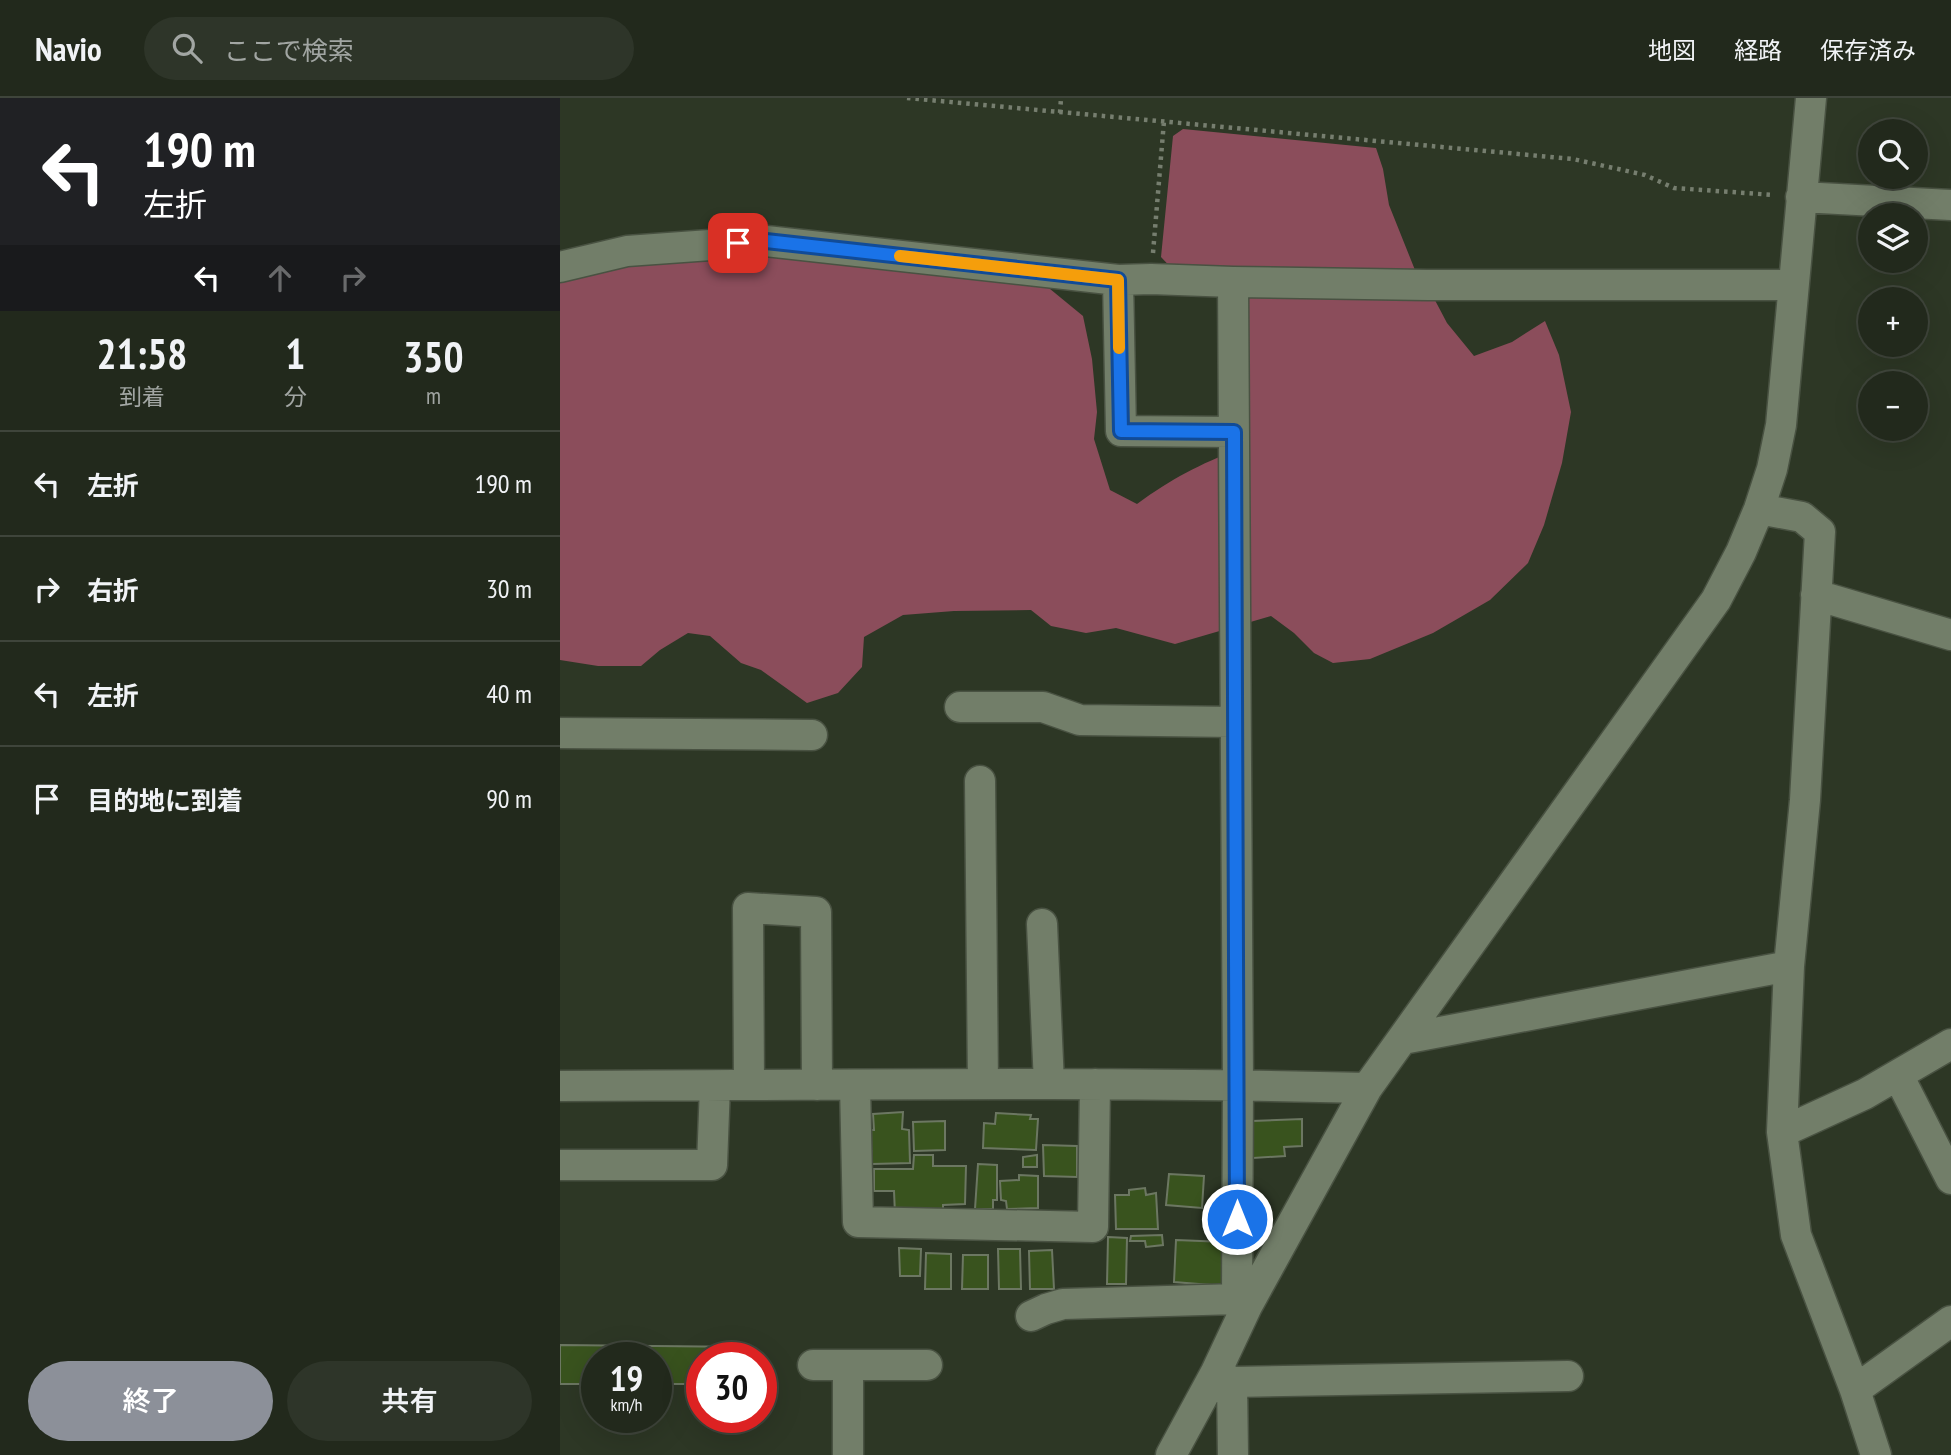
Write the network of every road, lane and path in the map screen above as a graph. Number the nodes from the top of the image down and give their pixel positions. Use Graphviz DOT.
graph roads {
  1 [pos="907,98"];
  2 [pos="1061,98"];
  3 [pos="1811,98"];
  4 [pos="1060,113"];
  5 [pos="1164,121"];
  6 [pos="1801,197"];
  7 [pos="1951,205"];
  8 [pos="560,267"];
  9 [pos="1151,279"];
  10 [pos="1118,280"];
  11 [pos="1233,282"];
  12 [pos="1792,285"];
  13 [pos="1234,432"];
  14 [pos="1759,509"];
  15 [pos="1816,595"];
  16 [pos="1951,635"];
  17 [pos="960,707"];
  18 [pos="1235,722"];
  19 [pos="560,733"];
  20 [pos="812,735"];
  21 [pos="980,781"];
  22 [pos="1041,924"];
  23 [pos="1788,965"];
  24 [pos="1403,1039"];
  25 [pos="1951,1044"];
  26 [pos="1898,1075"];
  27 [pos="983,1084"];
  28 [pos="1049,1084"];
  29 [pos="1095,1084"];
  30 [pos="1238,1084"];
  31 [pos="749,1085"];
  32 [pos="817,1085"];
  33 [pos="855,1085"];
  34 [pos="560,1086"];
  35 [pos="715,1086"];
  36 [pos="1367,1088"];
  37 [pos="1782,1132"];
  38 [pos="560,1165"];
  39 [pos="1951,1179"];
  40 [pos="1242,1302"];
  41 [pos="1031,1316"];
  42 [pos="1947,1334"];
  43 [pos="813,1365"];
  44 [pos="848,1365"];
  45 [pos="927,1365"];
  46 [pos="1568,1376"];
  47 [pos="1224,1377"];
  48 [pos="1855,1390"];
  49 [pos="848,1455"];
  50 [pos="1171,1455"];
  51 [pos="1233,1455"];
  52 [pos="1876,1455"];
  1 -- 4 [label="path"];
  2 -- 4 [label="path"];
  3 -- 6 [label="street"];
  4 -- 5 [label="path"];
  5 -- 6 [label="path"];
  5 -- 9 [label="path"];
  6 -- 7 [label="street"];
  6 -- 12 [label="street"];
  8 -- 10 [label="street"];
  9 -- 10 [label="street"];
  9 -- 11 [label="street"];
  10 -- 13 [label="street"];
  11 -- 12 [label="street"];
  11 -- 13 [label="street"];
  12 -- 14 [label="street"];
  13 -- 18 [label="street"];
  14 -- 15 [label="street"];
  14 -- 24 [label="street"];
  15 -- 16 [label="street"];
  15 -- 23 [label="street"];
  17 -- 18 [label="street"];
  18 -- 30 [label="street"];
  19 -- 20 [label="street"];
  21 -- 27 [label="street"];
  22 -- 28 [label="street"];
  23 -- 24 [label="street"];
  23 -- 37 [label="street"];
  24 -- 36 [label="street"];
  25 -- 26 [label="street"];
  26 -- 37 [label="street"];
  26 -- 39 [label="street"];
  27 -- 28 [label="street"];
  27 -- 33 [label="street"];
  28 -- 29 [label="street"];
  29 -- 30 [label="street"];
  29 -- 33 [label="street"];
  30 -- 36 [label="street"];
  30 -- 40 [label="street"];
  31 -- 32 [label="street"];
  31 -- 32 [label="street"];
  31 -- 35 [label="street"];
  32 -- 33 [label="street"];
  34 -- 35 [label="street"];
  35 -- 38 [label="street"];
  36 -- 40 [label="street"];
  37 -- 48 [label="street"];
  40 -- 41 [label="street"];
  40 -- 47 [label="street"];
  42 -- 48 [label="street"];
  43 -- 44 [label="street"];
  44 -- 45 [label="street"];
  44 -- 49 [label="street"];
  46 -- 47 [label="street"];
  47 -- 50 [label="street"];
  47 -- 51 [label="street"];
  48 -- 52 [label="street"];
}
